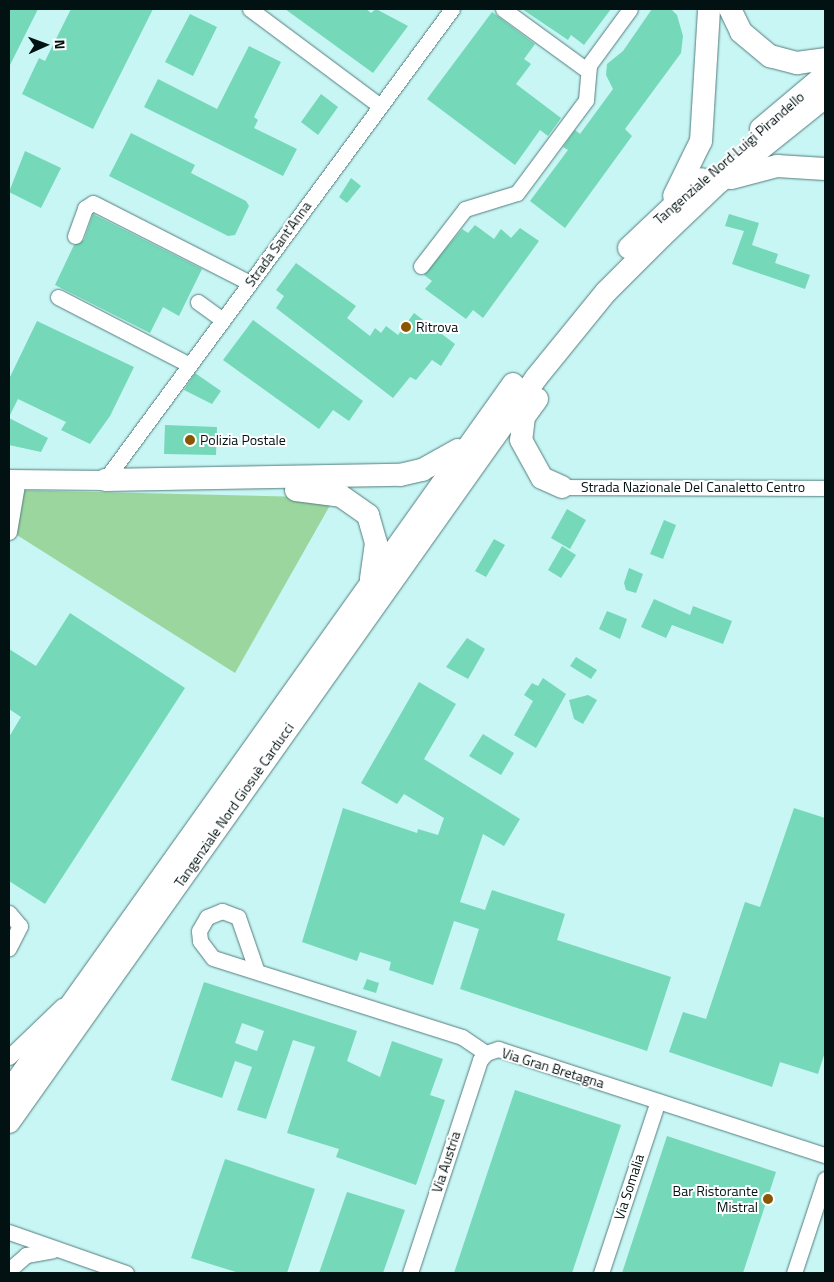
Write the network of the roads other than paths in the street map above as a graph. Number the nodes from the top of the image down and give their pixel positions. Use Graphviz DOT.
graph roads {
  1 [pos="250,9"];
  2 [pos="452,9"];
  3 [pos="503,9"];
  4 [pos="630,9"];
  5 [pos="709,9"];
  6 [pos="730,9"];
  7 [pos="825,59"];
  8 [pos="588,71"];
  9 [pos="825,75"];
  10 [pos="825,97"];
  11 [pos="380,106"];
  12 [pos="825,169"];
  13 [pos="718,182"];
  14 [pos="666,209"];
  15 [pos="75,236"];
  16 [pos="421,266"];
  17 [pos="250,283"];
  18 [pos="58,297"];
  19 [pos="198,302"];
  20 [pos="223,320"];
  21 [pos="577,328"];
  22 [pos="190,365"];
  23 [pos="472,440"];
  24 [pos="13,479"];
  25 [pos="105,480"];
  26 [pos="452,481"];
  27 [pos="562,486"];
  28 [pos="825,488"];
  29 [pos="9,532"];
  30 [pos="370,583"];
  31 [pos="9,913"];
  32 [pos="9,948"];
  33 [pos="256,969"];
  34 [pos="82,989"];
  35 [pos="486,1053"];
  36 [pos="9,1057"];
  37 [pos="9,1092"];
  38 [pos="658,1101"];
  39 [pos="9,1122"];
  40 [pos="825,1155"];
  41 [pos="825,1179"];
  42 [pos="9,1232"];
  43 [pos="54,1250"];
  44 [pos="9,1270"];
  45 [pos="126,1273"];
  46 [pos="410,1273"];
  47 [pos="601,1273"];
  48 [pos="794,1273"];
  1 -- 11 [label="street"];
  2 -- 11 [label="street, Strada Sant'Anna"];
  3 -- 8 [label="street"];
  4 -- 8 [label="street"];
  5 -- 14 [label="highway"];
  6 -- 7 [label="highway"];
  8 -- 16 [label="street"];
  9 -- 14 [label="highway, Tangenziale Nord Luigi Pirandello"];
  10 -- 13 [label="highway, Tangenziale Nord Luigi Pirandello"];
  11 -- 17 [label="street, Strada Sant'Anna"];
  12 -- 13 [label="highway"];
  13 -- 21 [label="highway, Tangenziale Nord Luigi Pirandello"];
  14 -- 23 [label="highway, Tangenziale Nord Luigi Pirandello"];
  15 -- 17 [label="street"];
  17 -- 20 [label="street, Strada Sant'Anna"];
  18 -- 22 [label="street"];
  19 -- 20 [label="street"];
  20 -- 22 [label="street, Strada Sant'Anna"];
  21 -- 26 [label="highway, Tangenziale Nord Luigi Pirandello"];
  21 -- 27 [label="highway"];
  22 -- 25 [label="street, Strada Sant'Anna"];
  23 -- 25 [label="highway"];
  23 -- 26 [label="highway, Tangenziale Nord Luigi Pirandello"];
  24 -- 25 [label="main road"];
  24 -- 29 [label="street"];
  25 -- 30 [label="highway"];
  26 -- 30 [label="highway, Tangenziale Nord Giosuè Carducci"];
  26 -- 39 [label="highway, Tangenziale Nord Giosuè Carducci"];
  27 -- 28 [label="street, Strada Nazionale Del Canaletto Centro"];
  30 -- 34 [label="highway, Tangenziale Nord Giosuè Carducci"];
  31 -- 32 [label="street"];
  33 -- 35 [label="street, Via Gran Bretagna"];
  34 -- 36 [label="street"];
  34 -- 37 [label="highway, Tangenziale Nord Giosuè Carducci"];
  35 -- 38 [label="street, Via Gran Bretagna"];
  35 -- 46 [label="street, Via Austria"];
  38 -- 40 [label="street, Via Gran Bretagna"];
  38 -- 47 [label="street, Via Somalia"];
  41 -- 48 [label="street"];
  42 -- 43 [label="street"];
  43 -- 44 [label="street"];
  43 -- 45 [label="street"];
}
